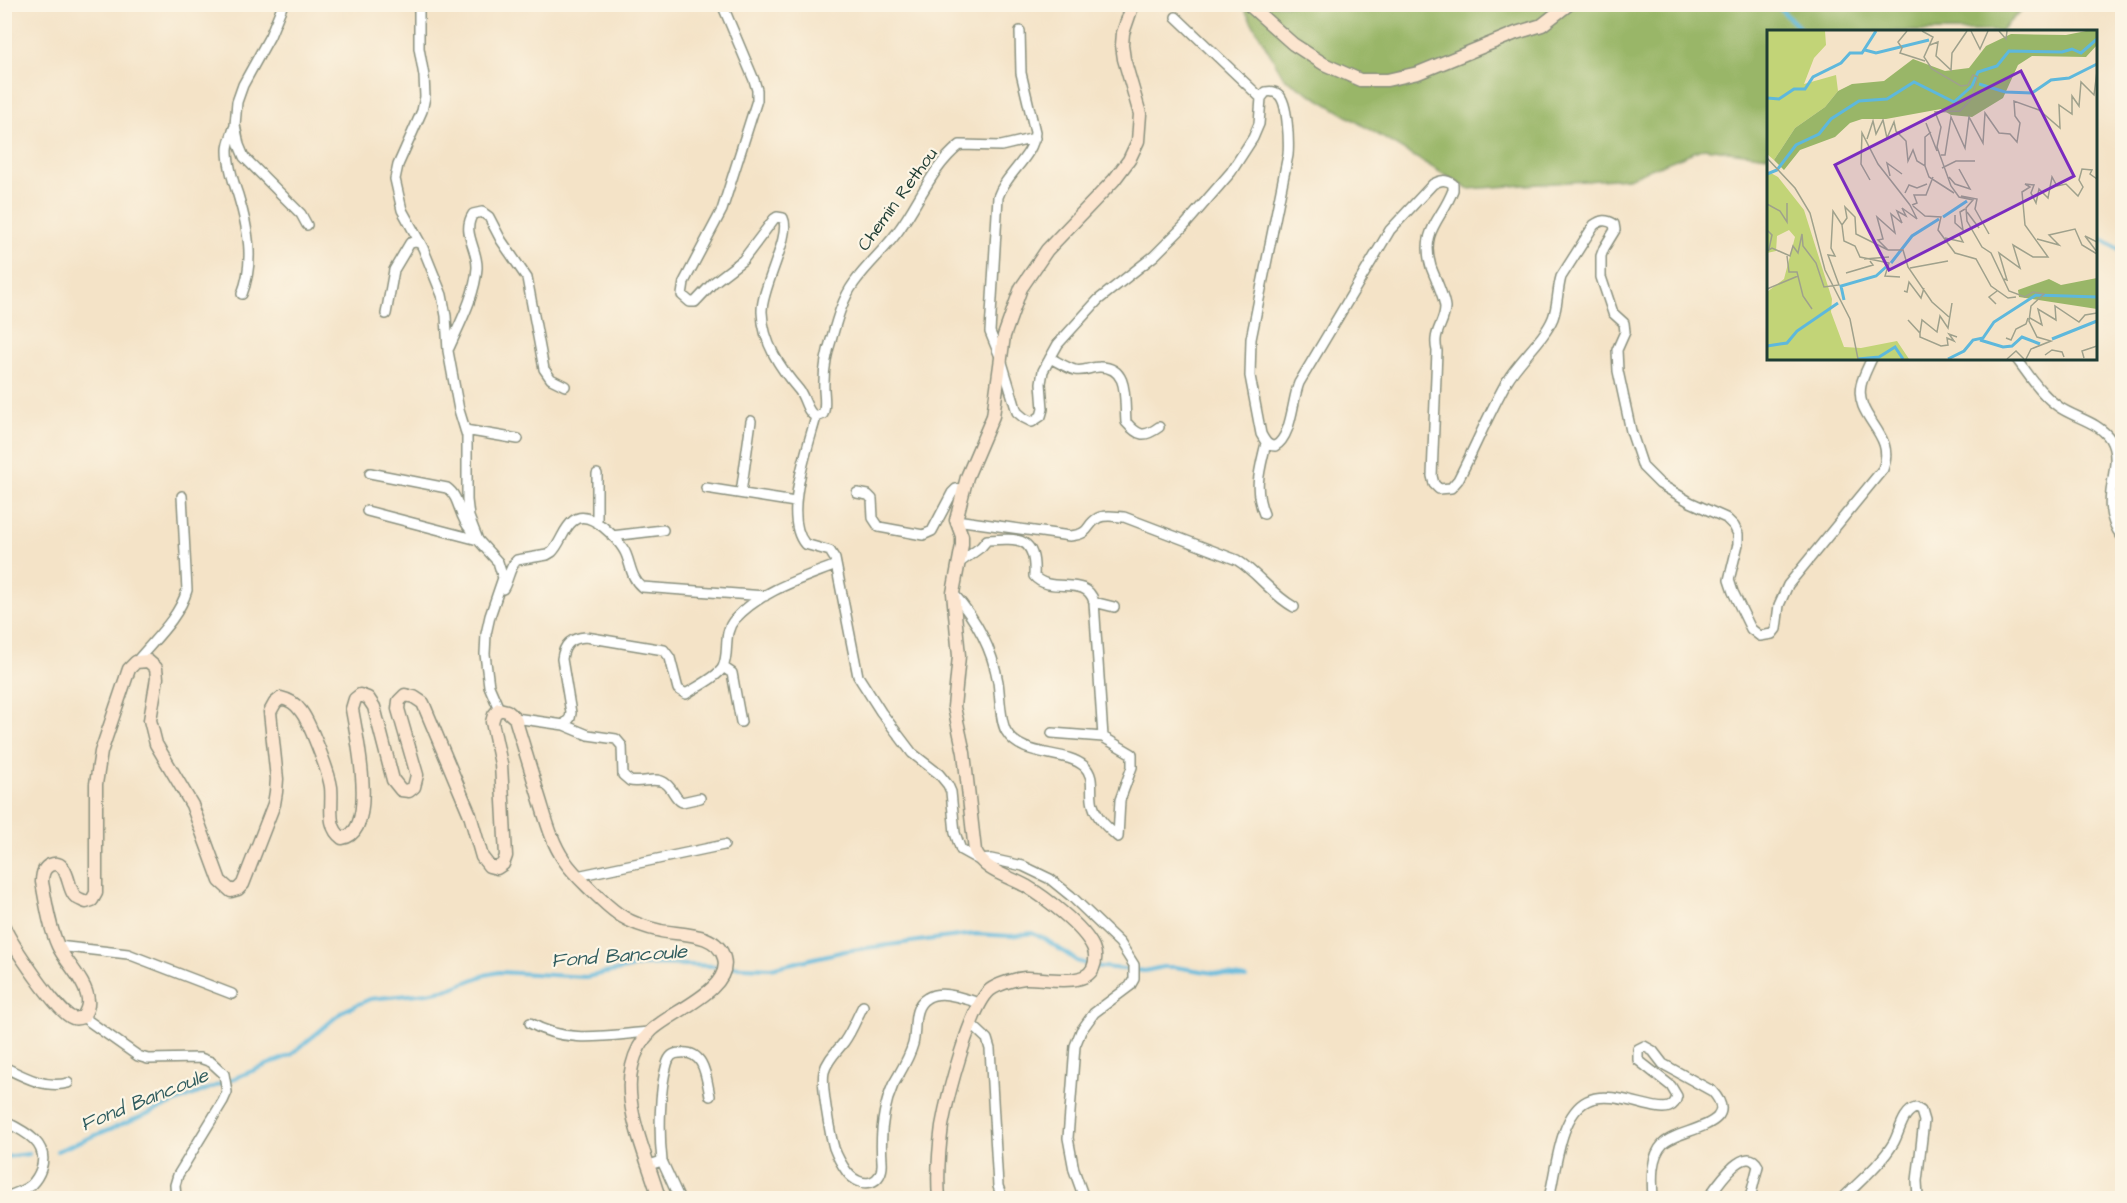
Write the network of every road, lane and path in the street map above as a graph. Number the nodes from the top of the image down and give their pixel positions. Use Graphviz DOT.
graph roads {
  1 [pos="282,4"];
  2 [pos="418,4"];
  3 [pos="722,4"];
  4 [pos="1133,4"];
  5 [pos="1248,4"];
  6 [pos="1569,4"];
  7 [pos="1176,17"];
  8 [pos="1020,31"];
  9 [pos="1261,98"];
  10 [pos="235,125"];
  11 [pos="1035,138"];
  12 [pos="307,225"];
  13 [pos="419,243"];
  14 [pos="242,294"];
  15 [pos="386,314"];
  16 [pos="448,351"];
  17 [pos="1050,358"];
  18 [pos="1001,360"];
  19 [pos="1871,360"];
  20 [pos="2017,360"];
  21 [pos="565,386"];
  22 [pos="816,417"];
  23 [pos="751,420"];
  24 [pos="1159,427"];
  25 [pos="465,430"];
  26 [pos="518,440"];
  27 [pos="1266,442"];
  28 [pos="370,473"];
  29 [pos="597,474"];
  30 [pos="706,488"];
  31 [pos="964,488"];
  32 [pos="741,493"];
  33 [pos="857,493"];
  34 [pos="182,496"];
  35 [pos="795,502"];
  36 [pos="367,511"];
  37 [pos="1264,514"];
  38 [pos="956,520"];
  39 [pos="597,522"];
  40 [pos="663,530"];
  41 [pos="612,536"];
  42 [pos="476,537"];
  43 [pos="2122,537"];
  44 [pos="959,563"];
  45 [pos="836,565"];
  46 [pos="953,593"];
  47 [pos="498,596"];
  48 [pos="765,596"];
  49 [pos="1094,602"];
  50 [pos="1114,607"];
  51 [pos="1294,607"];
  52 [pos="136,662"];
  53 [pos="723,667"];
  54 [pos="499,709"];
  55 [pos="515,718"];
  56 [pos="741,722"];
  57 [pos="564,725"];
  58 [pos="1052,733"];
  59 [pos="1103,737"];
  60 [pos="700,798"];
  61 [pos="724,845"];
  62 [pos="979,860"];
  63 [pos="577,876"];
  64 [pos="4,927"];
  65 [pos="58,946"];
  66 [pos="232,994"];
  67 [pos="980,1003"];
  68 [pos="863,1006"];
  69 [pos="83,1017"];
  70 [pos="530,1023"];
  71 [pos="970,1023"];
  72 [pos="650,1032"];
  73 [pos="4,1067"];
  74 [pos="68,1083"];
  75 [pos="710,1096"];
  76 [pos="4,1121"];
  77 [pos="655,1163"];
  78 [pos="4,1198"];
  79 [pos="176,1198"];
  80 [pos="659,1198"];
  81 [pos="679,1198"];
  82 [pos="939,1198"];
  83 [pos="1002,1198"];
  84 [pos="1084,1198"];
  85 [pos="1549,1198"];
  86 [pos="1653,1198"];
  87 [pos="1708,1198"];
  88 [pos="1750,1198"];
  89 [pos="1844,1198"];
  90 [pos="1918,1198"];
  1 -- 10 [label="street"];
  2 -- 13 [label="street"];
  3 -- 22 [label="street"];
  4 -- 18 [label="main road"];
  5 -- 6 [label="main road"];
  7 -- 9 [label="street"];
  8 -- 11 [label="street"];
  9 -- 17 [label="street"];
  9 -- 27 [label="street"];
  10 -- 12 [label="street"];
  10 -- 14 [label="street"];
  11 -- 18 [label="street"];
  11 -- 22 [label="street, Chemin Rethou"];
  13 -- 15 [label="street"];
  13 -- 16 [label="street"];
  16 -- 21 [label="street"];
  16 -- 25 [label="street"];
  17 -- 18 [label="street"];
  17 -- 24 [label="street"];
  18 -- 31 [label="main road"];
  19 -- 27 [label="street"];
  20 -- 43 [label="street"];
  22 -- 35 [label="street, Chemin Rethou"];
  23 -- 32 [label="street"];
  25 -- 26 [label="street"];
  25 -- 42 [label="street"];
  27 -- 37 [label="street"];
  28 -- 42 [label="street"];
  29 -- 39 [label="street"];
  30 -- 32 [label="street"];
  31 -- 33 [label="street"];
  31 -- 38 [label="main road"];
  32 -- 35 [label="street"];
  34 -- 52 [label="street"];
  35 -- 45 [label="street"];
  36 -- 42 [label="street"];
  38 -- 44 [label="main road"];
  38 -- 51 [label="street"];
  39 -- 41 [label="street"];
  39 -- 47 [label="street"];
  40 -- 41 [label="street"];
  41 -- 48 [label="street"];
  42 -- 47 [label="street"];
  44 -- 46 [label="main road"];
  44 -- 49 [label="street"];
  45 -- 48 [label="street"];
  45 -- 62 [label="street"];
  46 -- 59 [label="street"];
  46 -- 62 [label="main road"];
  47 -- 54 [label="street"];
  48 -- 53 [label="street"];
  49 -- 50 [label="street"];
  49 -- 59 [label="street"];
  52 -- 54 [label="main road"];
  52 -- 65 [label="main road"];
  53 -- 56 [label="street"];
  53 -- 57 [label="street"];
  54 -- 55 [label="main road"];
  55 -- 57 [label="street"];
  55 -- 63 [label="main road"];
  57 -- 60 [label="street"];
  58 -- 59 [label="street"];
  61 -- 63 [label="street"];
  62 -- 67 [label="main road"];
  62 -- 84 [label="street"];
  63 -- 72 [label="main road"];
  64 -- 69 [label="main road"];
  65 -- 66 [label="street"];
  65 -- 69 [label="main road"];
  67 -- 68 [label="street"];
  67 -- 71 [label="main road"];
  69 -- 79 [label="street"];
  70 -- 72 [label="street"];
  71 -- 82 [label="main road"];
  71 -- 83 [label="street"];
  72 -- 77 [label="main road"];
  73 -- 74 [label="street"];
  75 -- 77 [label="street"];
  76 -- 78 [label="street"];
  77 -- 80 [label="main road"];
  77 -- 81 [label="street"];
  85 -- 86 [label="street"];
  87 -- 88 [label="street"];
  89 -- 90 [label="street"];
}
